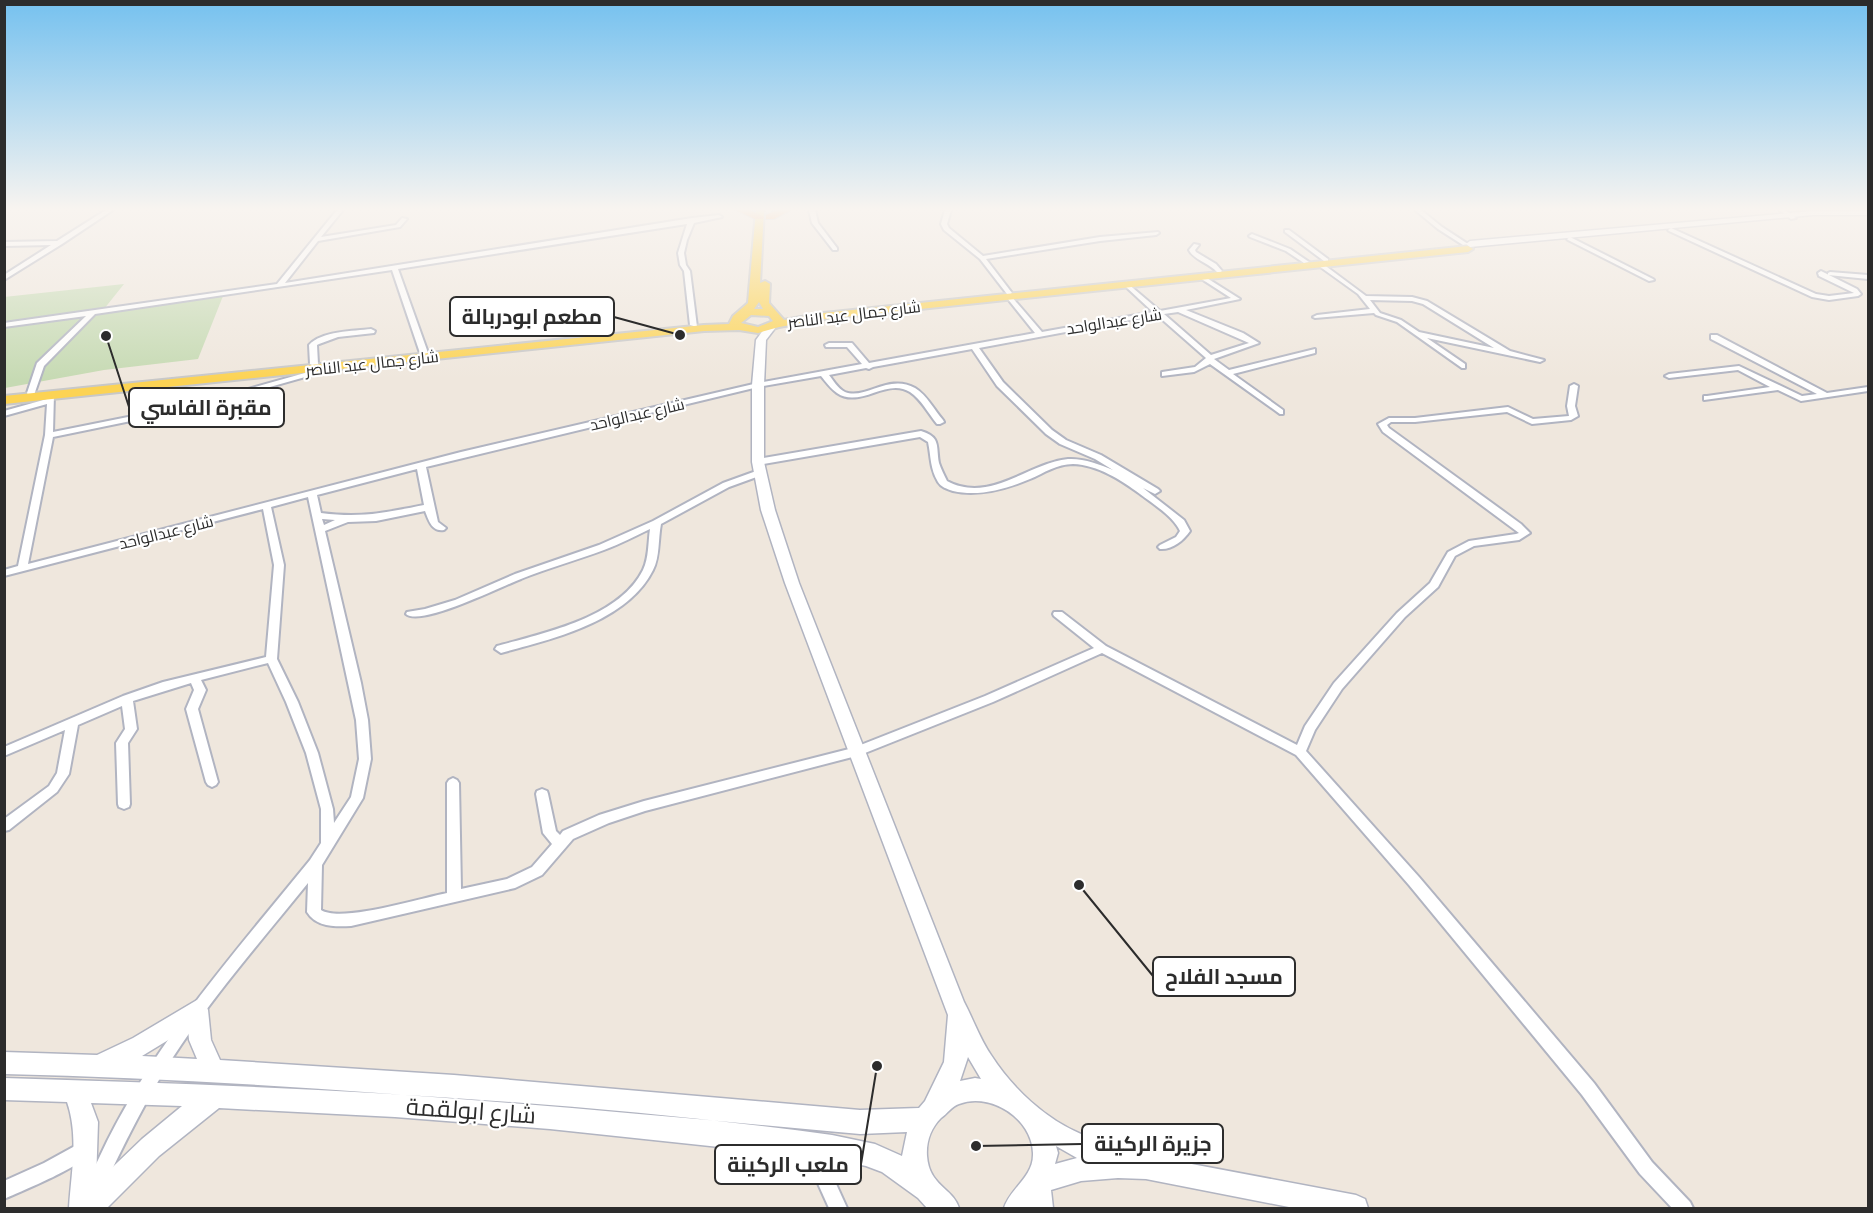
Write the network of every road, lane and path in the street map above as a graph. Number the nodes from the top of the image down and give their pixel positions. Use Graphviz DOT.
graph roads {
  1 [pos="22,267"];
  2 [pos="295,267"];
  3 [pos="394,267"];
  4 [pos="683,267"];
  5 [pos="758,267"];
  6 [pos="764,267"];
  7 [pos="990,267"];
  8 [pos="1216,267"];
  9 [pos="1261,267"];
  10 [pos="1286,267"];
  11 [pos="1328,267"];
  12 [pos="1625,267"];
  13 [pos="1751,267"];
  14 [pos="1219,271"];
  15 [pos="1843,276"];
  16 [pos="1202,277"];
  17 [pos="1869,277"];
  18 [pos="4,278"];
  19 [pos="1651,280"];
  20 [pos="1127,285"];
  21 [pos="279,286"];
  22 [pos="1851,288"];
  23 [pos="1009,295"];
  24 [pos="1364,298"];
  25 [pos="1180,310"];
  26 [pos="1375,311"];
  27 [pos="92,313"];
  28 [pos="1158,314"];
  29 [pos="1317,317"];
  30 [pos="741,322"];
  31 [pos="772,324"];
  32 [pos="4,325"];
  33 [pos="694,326"];
  34 [pos="371,331"];
  35 [pos="1040,334"];
  36 [pos="1418,334"];
  37 [pos="1714,337"];
  38 [pos="830,345"];
  39 [pos="975,346"];
  40 [pos="1312,351"];
  41 [pos="424,353"];
  42 [pos="1509,354"];
  43 [pos="1210,359"];
  44 [pos="1539,360"];
  45 [pos="314,364"];
  46 [pos="343,366"];
  47 [pos="1462,366"];
  48 [pos="869,367"];
  49 [pos="1227,373"];
  50 [pos="1165,374"];
  51 [pos="824,375"];
  52 [pos="1669,376"];
  53 [pos="758,385"];
  54 [pos="1574,386"];
  55 [pos="1778,388"];
  56 [pos="1869,389"];
  57 [pos="31,393"];
  58 [pos="1825,396"];
  59 [pos="4,398"];
  60 [pos="51,398"];
  61 [pos="1707,398"];
  62 [pos="1280,412"];
  63 [pos="4,414"];
  64 [pos="940,422"];
  65 [pos="49,435"];
  66 [pos="421,466"];
  67 [pos="759,467"];
  68 [pos="1155,491"];
  69 [pos="312,495"];
  70 [pos="267,507"];
  71 [pos="429,507"];
  72 [pos="316,515"];
  73 [pos="346,519"];
  74 [pos="656,523"];
  75 [pos="441,528"];
  76 [pos="320,530"];
  77 [pos="1162,546"];
  78 [pos="22,569"];
  79 [pos="4,573"];
  80 [pos="411,614"];
  81 [pos="1058,614"];
  82 [pos="1102,649"];
  83 [pos="501,650"];
  84 [pos="271,659"];
  85 [pos="194,677"];
  86 [pos="128,699"];
  87 [pos="73,722"];
  88 [pos="4,752"];
  89 [pos="856,752"];
  90 [pos="1300,752"];
  91 [pos="212,782"];
  92 [pos="453,783"];
  93 [pos="542,794"];
  94 [pos="124,804"];
  95 [pos="4,826"];
  96 [pos="328,843"];
  97 [pos="560,843"];
  98 [pos="315,864"];
  99 [pos="454,897"];
  100 [pos="954,1005"];
  101 [pos="198,1010"];
  102 [pos="4,1063"];
  103 [pos="97,1066"];
  104 [pos="158,1067"];
  105 [pos="216,1083"];
  106 [pos="4,1089"];
  107 [pos="75,1091"];
  108 [pos="141,1093"];
  109 [pos="1011,1098"];
  110 [pos="929,1113"];
  111 [pos="1034,1120"];
  112 [pos="810,1144"];
  113 [pos="87,1149"];
  114 [pos="1146,1167"];
  115 [pos="1039,1182"];
  116 [pos="926,1189"];
  117 [pos="4,1190"];
  118 [pos="83,1209"];
  119 [pos="90,1209"];
  120 [pos="838,1209"];
  121 [pos="947,1209"];
  122 [pos="1016,1209"];
  123 [pos="1041,1209"];
  124 [pos="1356,1209"];
  125 [pos="1684,1209"];
  1 -- 18 [label="street"];
  2 -- 21 [label="street"];
  3 -- 21 [label="street"];
  3 -- 41 [label="street"];
  4 -- 33 [label="street"];
  5 -- 30 [label="main road"];
  6 -- 31 [label="main road"];
  7 -- 23 [label="street"];
  8 -- 14 [label="street"];
  9 -- 14 [label="main road, شارع جمال عبد الناصر"];
  10 -- 16 [label="main road, شارع جمال عبد الناصر"];
  11 -- 24 [label="street"];
  12 -- 19 [label="street"];
  13 -- 22 [label="street"];
  14 -- 23 [label="main road, شارع جمال عبد الناصر"];
  15 -- 17 [label="street"];
  15 -- 22 [label="street"];
  15 -- 22 [label="street"];
  16 -- 20 [label="main road, شارع جمال عبد الناصر"];
  16 -- 25 [label="street, شارع عبدالواحد"];
  20 -- 23 [label="main road, شارع جمال عبد الناصر"];
  20 -- 28 [label="street"];
  21 -- 27 [label="street"];
  23 -- 31 [label="main road, شارع جمال عبد الناصر"];
  23 -- 35 [label="street"];
  24 -- 26 [label="street"];
  24 -- 42 [label="street"];
  25 -- 28 [label="street, شارع عبدالواحد"];
  25 -- 43 [label="street"];
  26 -- 29 [label="street"];
  26 -- 36 [label="street"];
  27 -- 32 [label="street"];
  27 -- 57 [label="street"];
  28 -- 35 [label="street, شارع عبدالواحد"];
  28 -- 43 [label="street"];
  30 -- 31 [label="main road"];
  30 -- 31 [label="main road"];
  30 -- 33 [label="main road, شارع جمال عبد الناصر"];
  30 -- 46 [label="main road, شارع جمال عبد الناصر"];
  31 -- 53 [label="street"];
  33 -- 41 [label="main road, شارع جمال عبد الناصر"];
  34 -- 45 [label="street"];
  35 -- 39 [label="street, شارع عبدالواحد"];
  36 -- 42 [label="street"];
  36 -- 47 [label="street"];
  37 -- 58 [label="street"];
  38 -- 48 [label="street"];
  39 -- 48 [label="street, شارع عبدالواحد"];
  39 -- 68 [label="street"];
  40 -- 49 [label="street"];
  41 -- 45 [label="main road, شارع جمال عبد الناصر"];
  42 -- 44 [label="street"];
  43 -- 49 [label="street"];
  43 -- 50 [label="street"];
  45 -- 57 [label="main road, شارع جمال عبد الناصر"];
  46 -- 60 [label="main road, شارع جمال عبد الناصر"];
  46 -- 65 [label="street"];
  48 -- 51 [label="street, شارع عبدالواحد"];
  49 -- 62 [label="street"];
  51 -- 53 [label="street, شارع عبدالواحد"];
  51 -- 64 [label="street"];
  52 -- 55 [label="street"];
  53 -- 66 [label="street, شارع عبدالواحد"];
  53 -- 67 [label="street"];
  54 -- 90 [label="street"];
  55 -- 58 [label="street"];
  55 -- 61 [label="street"];
  56 -- 58 [label="street"];
  57 -- 59 [label="main road, شارع جمال عبد الناصر"];
  59 -- 60 [label="main road, شارع جمال عبد الناصر"];
  60 -- 63 [label="street"];
  60 -- 65 [label="street"];
  65 -- 78 [label="street"];
  66 -- 69 [label="street, شارع عبدالواحد"];
  66 -- 71 [label="street"];
  67 -- 74 [label="street"];
  67 -- 77 [label="street"];
  67 -- 89 [label="street"];
  69 -- 70 [label="street, شارع عبدالواحد"];
  69 -- 72 [label="street"];
  70 -- 78 [label="street, شارع عبدالواحد"];
  70 -- 84 [label="street"];
  71 -- 73 [label="street"];
  71 -- 75 [label="street"];
  72 -- 73 [label="street"];
  72 -- 76 [label="street"];
  73 -- 76 [label="street"];
  74 -- 80 [label="street"];
  74 -- 83 [label="street"];
  76 -- 96 [label="street"];
  78 -- 79 [label="street, شارع عبدالواحد"];
  81 -- 82 [label="street"];
  82 -- 89 [label="street"];
  82 -- 90 [label="street"];
  84 -- 85 [label="street"];
  84 -- 96 [label="street"];
  85 -- 86 [label="street"];
  85 -- 91 [label="street"];
  86 -- 87 [label="street"];
  86 -- 94 [label="street"];
  87 -- 88 [label="street"];
  87 -- 95 [label="street"];
  89 -- 97 [label="street"];
  89 -- 100 [label="street"];
  90 -- 125 [label="street"];
  92 -- 99 [label="street"];
  93 -- 97 [label="street"];
  96 -- 98 [label="street"];
  97 -- 99 [label="street"];
  98 -- 99 [label="street"];
  98 -- 101 [label="street"];
  100 -- 109 [label="street"];
  100 -- 110 [label="street"];
  101 -- 103 [label="street"];
  101 -- 104 [label="street"];
  101 -- 105 [label="street"];
  102 -- 103 [label="street, شارع ابولقمة"];
  103 -- 104 [label="street, شارع ابولقمة"];
  104 -- 105 [label="street, شارع ابولقمة"];
  104 -- 108 [label="street"];
  105 -- 108 [label="street, شارع ابولقمة"];
  105 -- 110 [label="street, شارع ابولقمة"];
  105 -- 112 [label="street, شارع ابولقمة"];
  105 -- 119 [label="street"];
  106 -- 107 [label="street, شارع ابولقمة"];
  107 -- 108 [label="street, شارع ابولقمة"];
  107 -- 113 [label="street"];
  108 -- 118 [label="street"];
  109 -- 110 [label="street"];
  109 -- 111 [label="street"];
  110 -- 116 [label="street"];
  111 -- 114 [label="street"];
  111 -- 115 [label="street"];
  112 -- 116 [label="street, شارع ابولقمة"];
  112 -- 120 [label="street"];
  113 -- 117 [label="street"];
  113 -- 118 [label="street"];
  114 -- 115 [label="street"];
  114 -- 124 [label="street"];
  115 -- 122 [label="street"];
  115 -- 123 [label="street"];
  116 -- 121 [label="street, شارع ابولقمة"];
}
